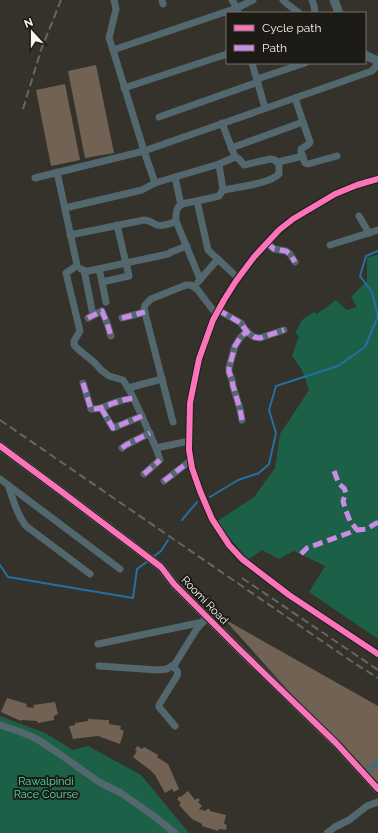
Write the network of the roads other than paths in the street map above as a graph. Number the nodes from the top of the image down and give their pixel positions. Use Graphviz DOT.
graph roads {
  1 [pos="114,0"];
  2 [pos="232,0"];
  3 [pos="253,0"];
  4 [pos="283,0"];
  5 [pos="312,0"];
  6 [pos="334,0"];
  7 [pos="238,10"];
  8 [pos="298,12"];
  9 [pos="315,12"];
  10 [pos="339,12"];
  11 [pos="226,14"];
  12 [pos="112,50"];
  13 [pos="226,54"];
  14 [pos="366,56"];
  15 [pos="378,62"];
  16 [pos="252,64"];
  17 [pos="302,64"];
  18 [pos="257,81"];
  19 [pos="124,88"];
  20 [pos="295,98"];
  21 [pos="265,108"];
  22 [pos="159,118"];
  23 [pos="304,122"];
  24 [pos="222,124"];
  25 [pos="231,148"];
  26 [pos="144,151"];
  27 [pos="302,156"];
  28 [pos="337,156"];
  29 [pos="235,157"];
  30 [pos="278,162"];
  31 [pos="219,164"];
  32 [pos="58,172"];
  33 [pos="175,177"];
  34 [pos="35,178"];
  35 [pos="378,179"];
  36 [pos="155,183"];
  37 [pos="224,190"];
  38 [pos="197,202"];
  39 [pos="181,205"];
  40 [pos="65,208"];
  41 [pos="359,216"];
  42 [pos="176,222"];
  43 [pos="117,225"];
  44 [pos="378,230"];
  45 [pos="369,234"];
  46 [pos="70,235"];
  47 [pos="267,243"];
  48 [pos="330,245"];
  49 [pos="187,246"];
  50 [pos="218,259"];
  51 [pos="295,262"];
  52 [pos="126,263"];
  53 [pos="75,267"];
  54 [pos="99,269"];
  55 [pos="84,272"];
  56 [pos="238,278"];
  57 [pos="200,279"];
  58 [pos="102,282"];
  59 [pos="194,286"];
  60 [pos="106,302"];
  61 [pos="145,312"];
  62 [pos="217,312"];
  63 [pos="122,318"];
  64 [pos="284,330"];
  65 [pos="247,331"];
  66 [pos="111,336"];
  67 [pos="162,379"];
  68 [pos="82,383"];
  69 [pos="128,388"];
  70 [pos="133,398"];
  71 [pos="101,408"];
  72 [pos="142,416"];
  73 [pos="242,420"];
  74 [pos="173,422"];
  75 [pos="150,433"];
  76 [pos="189,441"];
  77 [pos="0,446"];
  78 [pos="122,448"];
  79 [pos="156,448"];
  80 [pos="190,461"];
  81 [pos="144,474"];
  82 [pos="0,479"];
  83 [pos="164,481"];
  84 [pos="8,485"];
  85 [pos="120,569"];
  86 [pos="90,574"];
  87 [pos="205,619"];
  88 [pos="98,644"];
  89 [pos="378,654"];
  90 [pos="99,666"];
  91 [pos="172,666"];
  92 [pos="0,725"];
  93 [pos="175,726"];
  94 [pos="378,762"];
  95 [pos="364,774"];
  96 [pos="378,789"];
  97 [pos="378,802"];
  98 [pos="175,833"];
  99 [pos="327,833"];
  1 -- 12 [label="street"];
  2 -- 7 [label="street"];
  3 -- 7 [label="street"];
  4 -- 8 [label="street"];
  5 -- 9 [label="street"];
  6 -- 10 [label="street"];
  11 -- 12 [label="street"];
  12 -- 19 [label="street"];
  13 -- 19 [label="street"];
  14 -- 15 [label="street"];
  15 -- 20 [label="street"];
  16 -- 18 [label="street"];
  17 -- 18 [label="street"];
  18 -- 21 [label="street"];
  18 -- 22 [label="street"];
  19 -- 26 [label="street"];
  20 -- 21 [label="street"];
  20 -- 23 [label="street"];
  21 -- 24 [label="street"];
  23 -- 25 [label="street"];
  23 -- 27 [label="street"];
  24 -- 25 [label="street"];
  24 -- 26 [label="street"];
  25 -- 29 [label="street"];
  26 -- 32 [label="street"];
  26 -- 36 [label="street"];
  27 -- 28 [label="street"];
  27 -- 30 [label="street"];
  29 -- 30 [label="street"];
  29 -- 31 [label="street"];
  30 -- 37 [label="street"];
  31 -- 33 [label="street"];
  31 -- 37 [label="street"];
  32 -- 34 [label="street"];
  32 -- 40 [label="street"];
  33 -- 36 [label="street"];
  33 -- 39 [label="street"];
  35 -- 47 [label="street"];
  36 -- 40 [label="street"];
  37 -- 38 [label="street"];
  38 -- 39 [label="street"];
  38 -- 50 [label="street"];
  39 -- 42 [label="street"];
  40 -- 46 [label="street"];
  41 -- 45 [label="street"];
  42 -- 43 [label="street"];
  42 -- 49 [label="street"];
  43 -- 46 [label="street"];
  43 -- 52 [label="street"];
  44 -- 45 [label="street"];
  45 -- 48 [label="street"];
  46 -- 53 [label="street"];
  47 -- 51 [label="street"];
  47 -- 56 [label="street"];
  49 -- 52 [label="street"];
  49 -- 57 [label="street"];
  50 -- 56 [label="street"];
  50 -- 57 [label="street"];
  52 -- 54 [label="street"];
  52 -- 58 [label="street"];
  53 -- 55 [label="street"];
  53 -- 69 [label="street"];
  54 -- 55 [label="street"];
  54 -- 58 [label="street"];
  55 -- 66 [label="street"];
  56 -- 62 [label="street"];
  57 -- 59 [label="street"];
  58 -- 60 [label="street"];
  59 -- 61 [label="street"];
  59 -- 62 [label="street"];
  61 -- 63 [label="street"];
  61 -- 67 [label="street"];
  62 -- 65 [label="street"];
  62 -- 76 [label="street"];
  64 -- 65 [label="street"];
  65 -- 73 [label="street"];
  67 -- 69 [label="street"];
  67 -- 74 [label="street"];
  68 -- 71 [label="street"];
  69 -- 70 [label="street"];
  70 -- 71 [label="street"];
  70 -- 72 [label="street"];
  71 -- 72 [label="street"];
  72 -- 75 [label="street"];
  75 -- 78 [label="street"];
  75 -- 79 [label="street"];
  76 -- 79 [label="street"];
  76 -- 80 [label="street"];
  77 -- 87 [label="street, Roomi Road"];
  79 -- 81 [label="street"];
  80 -- 83 [label="street"];
  80 -- 89 [label="street"];
  82 -- 84 [label="street"];
  84 -- 85 [label="street"];
  84 -- 86 [label="street"];
  87 -- 88 [label="street"];
  87 -- 91 [label="street"];
  87 -- 95 [label="street, Roomi Road"];
  90 -- 91 [label="street"];
  91 -- 93 [label="street"];
  92 -- 98 [label="street"];
  94 -- 95 [label="street"];
  95 -- 96 [label="street, Roomi Road"];
  97 -- 99 [label="street"];
}
